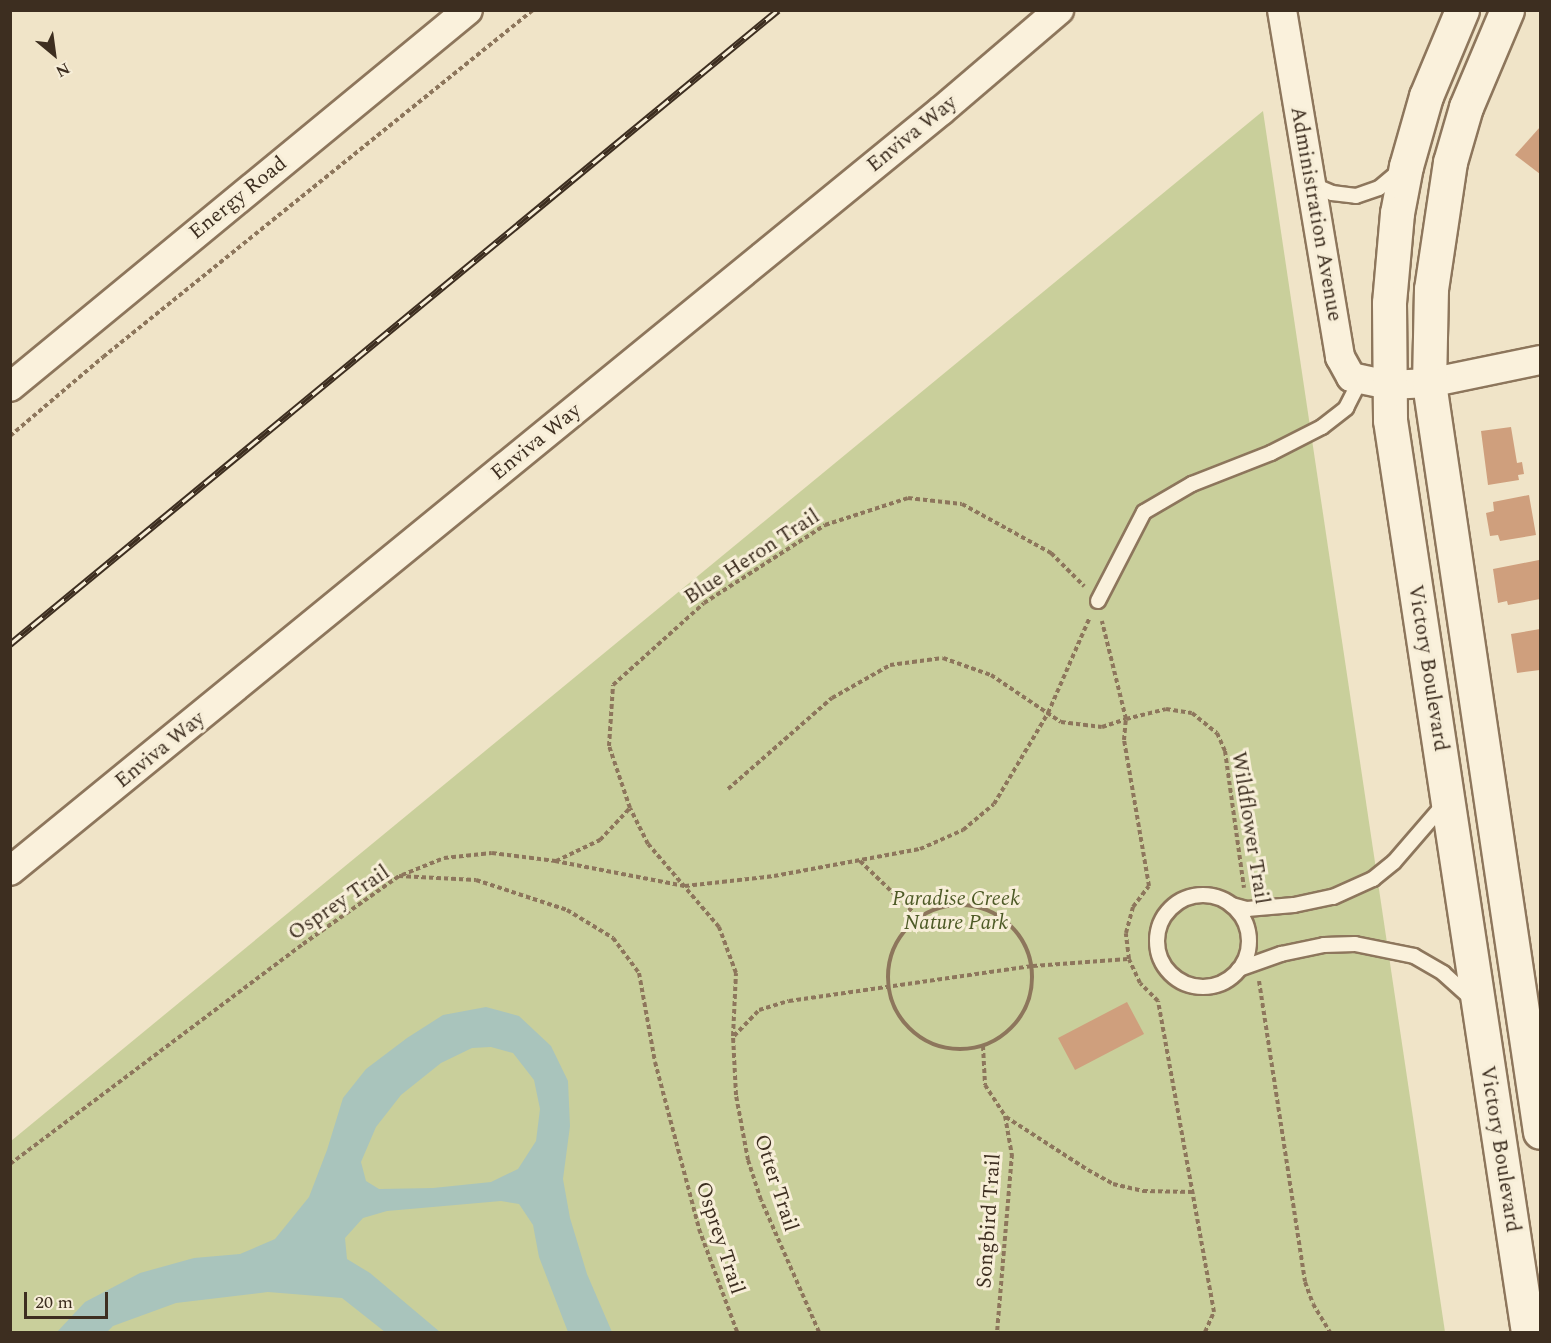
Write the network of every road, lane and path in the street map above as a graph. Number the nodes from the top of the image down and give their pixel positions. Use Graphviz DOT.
graph roads {
  1 [pos="468,10"];
  2 [pos="533,10"];
  3 [pos="1059,10"];
  4 [pos="1282,10"];
  5 [pos="1462,10"];
  6 [pos="1507,10"];
  7 [pos="1406,166"];
  8 [pos="1311,184"];
  9 [pos="1540,360"];
  10 [pos="1375,382"];
  11 [pos="1430,383"];
  12 [pos="10,387"];
  13 [pos="10,435"];
  14 [pos="1098,601"];
  15 [pos="1048,714"];
  16 [pos="1126,719"];
  17 [pos="728,789"];
  18 [pos="1448,800"];
  19 [pos="630,808"];
  20 [pos="555,861"];
  21 [pos="860,861"];
  22 [pos="10,871"];
  23 [pos="399,876"];
  24 [pos="685,886"];
  25 [pos="1232,905"];
  26 [pos="1247,909"];
  27 [pos="917,916"];
  28 [pos="1129,959"];
  29 [pos="1256,961"];
  30 [pos="1033,966"];
  31 [pos="1239,969"];
  32 [pos="888,986"];
  33 [pos="1478,1004"];
  34 [pos="733,1036"];
  35 [pos="983,1046"];
  36 [pos="1005,1116"];
  37 [pos="1540,1131"];
  38 [pos="10,1164"];
  39 [pos="1193,1192"];
  40 [pos="1531,1313"];
  41 [pos="737,1332"];
  42 [pos="819,1332"];
  43 [pos="997,1332"];
  44 [pos="1205,1332"];
  45 [pos="1330,1332"];
  1 -- 12 [label="street, Energy Road"];
  2 -- 13 [label="path"];
  3 -- 22 [label="street, Enviva Way"];
  4 -- 8 [label="street, Administration Avenue"];
  5 -- 7 [label="main road, Victory Boulevard"];
  6 -- 11 [label="main road, Victory Boulevard"];
  7 -- 8 [label="lane"];
  7 -- 10 [label="main road, Victory Boulevard"];
  8 -- 10 [label="street, Administration Avenue"];
  9 -- 11 [label="street"];
  10 -- 11 [label="street"];
  10 -- 14 [label="lane"];
  10 -- 18 [label="main road, Victory Boulevard"];
  11 -- 37 [label="main road, Victory Boulevard"];
  14 -- 15 [label="path"];
  14 -- 16 [label="path"];
  14 -- 19 [label="path, Blue Heron Trail"];
  15 -- 16 [label="path"];
  15 -- 17 [label="path"];
  15 -- 21 [label="path"];
  16 -- 26 [label="path, Wildflower Trail"];
  16 -- 28 [label="path"];
  18 -- 26 [label="lane"];
  18 -- 33 [label="main road, Victory Boulevard"];
  19 -- 20 [label="path"];
  19 -- 24 [label="path, Blue Heron Trail"];
  20 -- 23 [label="path"];
  20 -- 24 [label="path"];
  21 -- 24 [label="path"];
  21 -- 27 [label="path"];
  23 -- 38 [label="path, Osprey Trail"];
  23 -- 41 [label="path, Osprey Trail"];
  24 -- 34 [label="path, Otter Trail"];
  25 -- 26 [label="lane"];
  25 -- 31 [label="lane"];
  25 -- 31 [label="lane"];
  26 -- 29 [label="path, Wildflower Trail"];
  27 -- 30 [label="path"];
  27 -- 32 [label="path"];
  28 -- 30 [label="path"];
  28 -- 39 [label="path"];
  29 -- 31 [label="lane"];
  29 -- 33 [label="lane"];
  29 -- 45 [label="path, Wildflower Trail"];
  30 -- 32 [label="path"];
  30 -- 35 [label="path"];
  32 -- 34 [label="path"];
  32 -- 35 [label="path"];
  33 -- 40 [label="main road, Victory Boulevard"];
  34 -- 42 [label="path, Otter Trail"];
  35 -- 36 [label="path, Songbird Trail"];
  36 -- 39 [label="path"];
  36 -- 43 [label="path, Songbird Trail"];
  39 -- 44 [label="path"];
}
